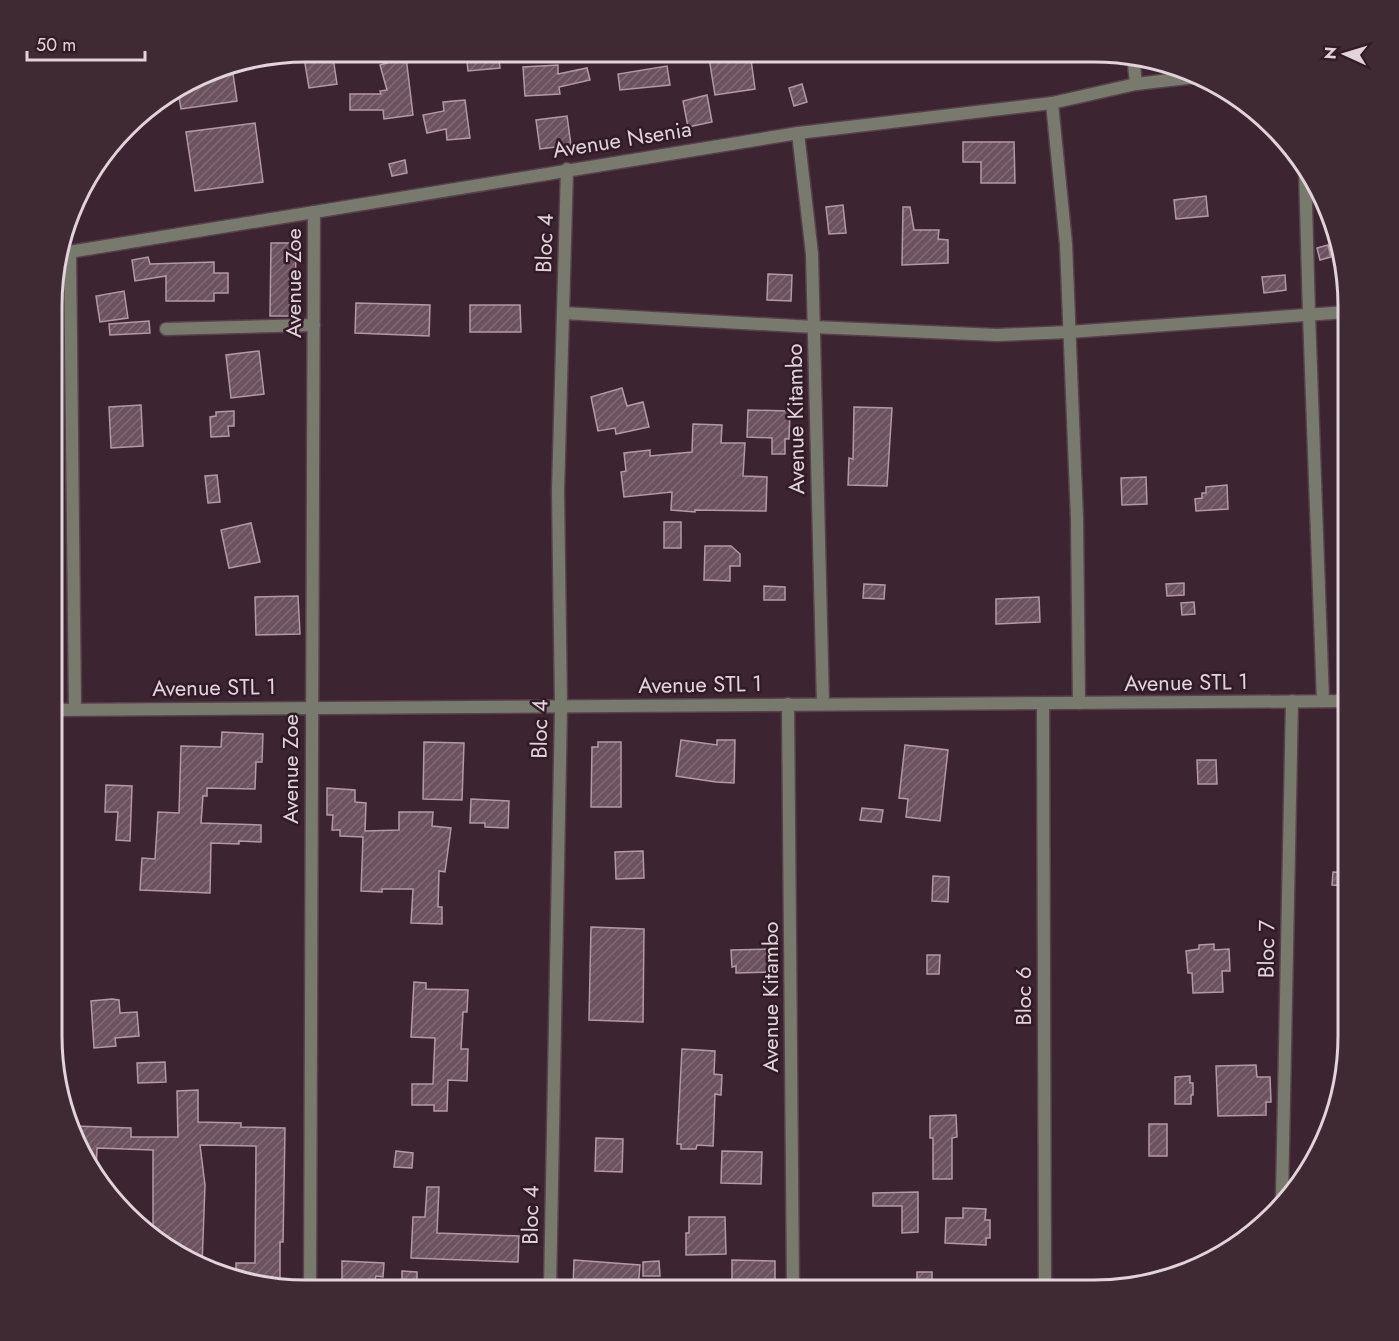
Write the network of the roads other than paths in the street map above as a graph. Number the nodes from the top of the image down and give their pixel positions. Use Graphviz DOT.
graph roads {
  1 [pos="1134,65"];
  2 [pos="1183,78"];
  3 [pos="1136,84"];
  4 [pos="1052,103"];
  5 [pos="798,133"];
  6 [pos="567,169"];
  7 [pos="1305,184"];
  8 [pos="314,212"];
  9 [pos="70,252"];
  10 [pos="1338,312"];
  11 [pos="563,313"];
  12 [pos="1309,314"];
  13 [pos="314,325"];
  14 [pos="814,327"];
  15 [pos="166,329"];
  16 [pos="1069,332"];
  17 [pos="1292,701"];
  18 [pos="1323,701"];
  19 [pos="1338,701"];
  20 [pos="1043,702"];
  21 [pos="1079,703"];
  22 [pos="788,704"];
  23 [pos="823,704"];
  24 [pos="312,706"];
  25 [pos="561,707"];
  26 [pos="62,710"];
  27 [pos="75,710"];
  28 [pos="1282,1190"];
  29 [pos="310,1280"];
  30 [pos="550,1280"];
  31 [pos="793,1280"];
  32 [pos="1045,1280"];
  1 -- 3 [label="street"];
  2 -- 3 [label="street, Avenue Nsenia"];
  3 -- 4 [label="street, Avenue Nsenia"];
  4 -- 5 [label="street, Avenue Nsenia"];
  4 -- 16 [label="street"];
  5 -- 6 [label="street, Avenue Nsenia"];
  5 -- 14 [label="street, Avenue Kitambo"];
  6 -- 8 [label="street, Avenue Nsenia"];
  6 -- 11 [label="street, Bloc 4"];
  7 -- 12 [label="street"];
  8 -- 9 [label="street, Avenue Nsenia"];
  8 -- 13 [label="street, Avenue Zoe"];
  9 -- 27 [label="street"];
  10 -- 12 [label="street"];
  11 -- 14 [label="street"];
  11 -- 25 [label="street, Bloc 4"];
  12 -- 16 [label="street"];
  12 -- 18 [label="street"];
  13 -- 15 [label="street"];
  13 -- 24 [label="street, Avenue Zoe"];
  14 -- 16 [label="street"];
  14 -- 23 [label="street, Avenue Kitambo"];
  16 -- 21 [label="street"];
  17 -- 18 [label="street, Avenue STL 1"];
  17 -- 21 [label="street, Avenue STL 1"];
  17 -- 28 [label="street, Bloc 7"];
  18 -- 19 [label="street, Avenue STL 1"];
  20 -- 21 [label="street, Avenue STL 1"];
  20 -- 23 [label="street, Avenue STL 1"];
  20 -- 32 [label="street, Bloc 6"];
  22 -- 23 [label="street, Avenue STL 1"];
  22 -- 25 [label="street, Avenue STL 1"];
  22 -- 31 [label="street, Avenue Kitambo"];
  24 -- 25 [label="street, Avenue STL 1"];
  24 -- 27 [label="street, Avenue STL 1"];
  24 -- 29 [label="street, Avenue Zoe"];
  25 -- 30 [label="street, Bloc 4"];
  26 -- 27 [label="street, Avenue STL 1"];
}
